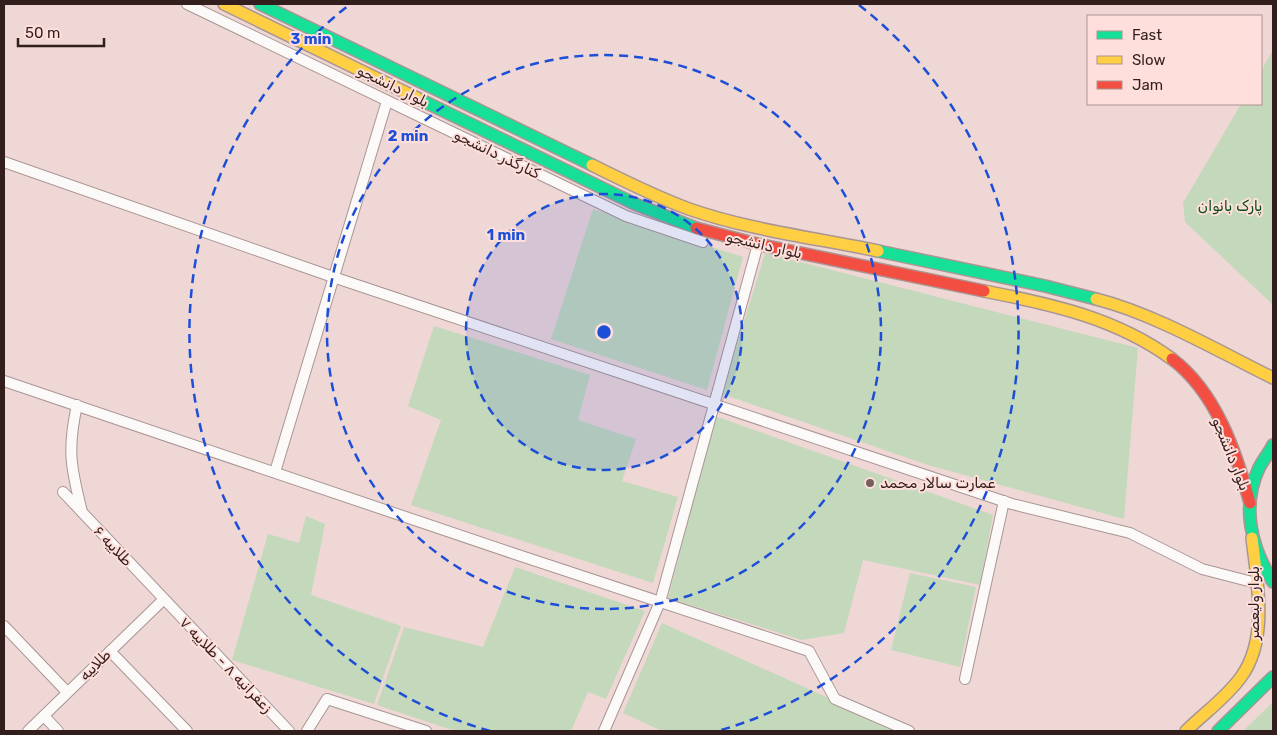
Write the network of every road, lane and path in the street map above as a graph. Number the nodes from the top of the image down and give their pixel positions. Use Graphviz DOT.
graph roads {
  1 [pos="187,4"];
  2 [pos="224,4"];
  3 [pos="260,4"];
  4 [pos="387,101"];
  5 [pos="4,162"];
  6 [pos="704,242"];
  7 [pos="758,244"];
  8 [pos="333,277"];
  9 [pos="1273,378"];
  10 [pos="4,381"];
  11 [pos="714,404"];
  12 [pos="77,405"];
  13 [pos="1273,445"];
  14 [pos="275,472"];
  15 [pos="63,492"];
  16 [pos="1004,501"];
  17 [pos="1250,503"];
  18 [pos="82,513"];
  19 [pos="1252,538"];
  20 [pos="1273,582"];
  21 [pos="1256,583"];
  22 [pos="163,600"];
  23 [pos="660,602"];
  24 [pos="4,626"];
  25 [pos="110,651"];
  26 [pos="1273,677"];
  27 [pos="965,679"];
  28 [pos="68,692"];
  29 [pos="44,716"];
  30 [pos="28,731"];
  31 [pos="58,731"];
  32 [pos="187,731"];
  33 [pos="288,731"];
  34 [pos="307,731"];
  35 [pos="426,731"];
  36 [pos="604,731"];
  37 [pos="909,731"];
  38 [pos="1186,731"];
  39 [pos="1218,731"];
  1 -- 4 [label="street, کنارگذر دانشجو"];
  2 -- 7 [label="main road, بلوار دانشجو"];
  3 -- 9 [label="main road, بلوار دانشجو"];
  4 -- 6 [label="street, کنارگذر دانشجو"];
  4 -- 8 [label="street"];
  5 -- 8 [label="street"];
  7 -- 11 [label="street"];
  7 -- 17 [label="main road, بلوار دانشجو"];
  8 -- 11 [label="street"];
  8 -- 14 [label="street"];
  10 -- 12 [label="street"];
  11 -- 16 [label="street"];
  11 -- 23 [label="street"];
  12 -- 14 [label="street"];
  12 -- 18 [label="street"];
  13 -- 17 [label="main road"];
  14 -- 23 [label="street"];
  15 -- 18 [label="street, طلاییه ۶"];
  16 -- 21 [label="street"];
  16 -- 27 [label="street"];
  17 -- 19 [label="main road"];
  18 -- 22 [label="street, طلاییه ۶"];
  19 -- 20 [label="main road"];
  19 -- 21 [label="main road, بلوار ولیعصر"];
  21 -- 38 [label="main road, بلوار ولیعصر"];
  22 -- 25 [label="street, طلاییه"];
  22 -- 33 [label="street, زعفرانیه ۸ - طلاییه ۷"];
  23 -- 36 [label="street"];
  23 -- 37 [label="street"];
  24 -- 28 [label="street"];
  25 -- 28 [label="street, طلاییه"];
  25 -- 32 [label="street"];
  26 -- 39 [label="main road"];
  28 -- 29 [label="street, طلاییه"];
  29 -- 30 [label="street, طلاییه"];
  29 -- 31 [label="street"];
  34 -- 35 [label="street"];
}
